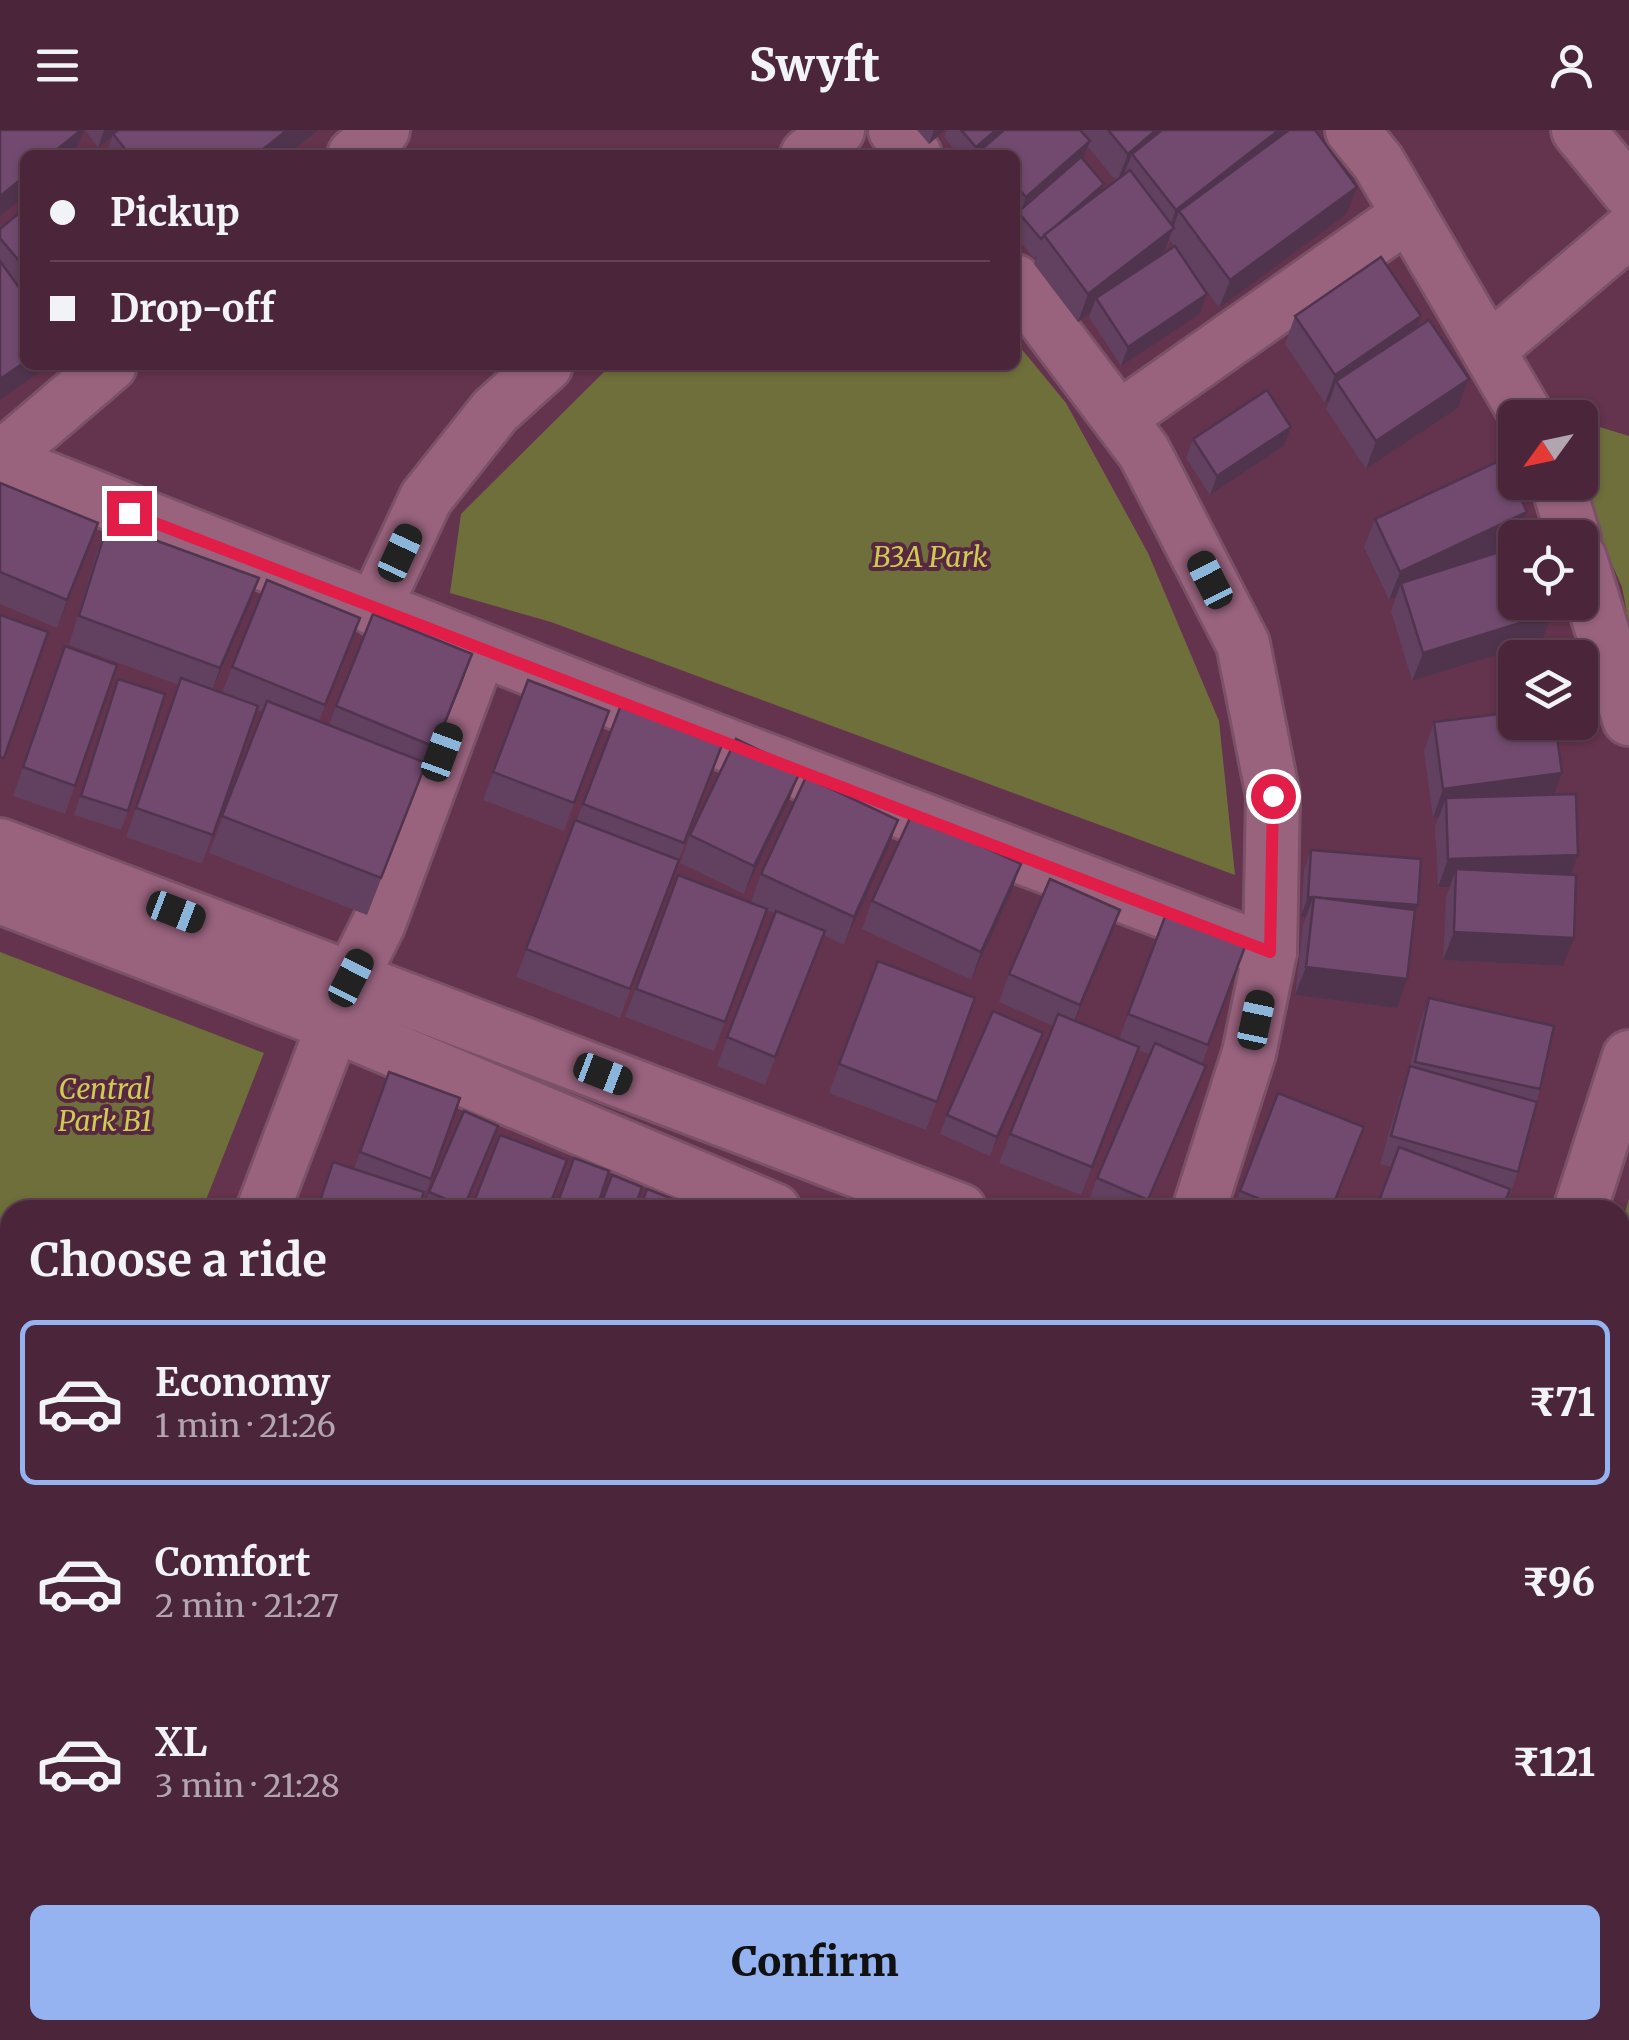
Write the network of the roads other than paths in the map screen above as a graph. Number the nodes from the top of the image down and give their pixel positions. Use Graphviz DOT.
graph roads {
  1 [pos="383,130"];
  2 [pos="838,130"];
  3 [pos="895,130"];
  4 [pos="1352,130"];
  5 [pos="1578,130"];
  6 [pos="360,150"];
  7 [pos="813,150"];
  8 [pos="911,150"];
  9 [pos="1409,214"];
  10 [pos="1627,228"];
  11 [pos="1020,288"];
  12 [pos="1490,349"];
  13 [pos="104,370"];
  14 [pos="541,370"];
  15 [pos="1518,400"];
  16 [pos="1119,418"];
  17 [pos="0,460"];
  18 [pos="374,608"];
  19 [pos="1598,617"];
  20 [pos="480,650"];
  21 [pos="1629,719"];
  22 [pos="0,845"];
  23 [pos="0,897"];
  24 [pos="1270,952"];
  25 [pos="342,1002"];
  26 [pos="1629,1056"];
  27 [pos="886,1197"];
  28 [pos="267,1200"];
  29 [pos="753,1200"];
  30 [pos="1201,1200"];
  31 [pos="1583,1200"];
  1 -- 6 [label="street"];
  2 -- 7 [label="street"];
  3 -- 8 [label="street"];
  4 -- 9 [label="street"];
  5 -- 10 [label="street"];
  9 -- 12 [label="street"];
  9 -- 16 [label="street"];
  10 -- 12 [label="street"];
  11 -- 16 [label="street"];
  12 -- 15 [label="street"];
  13 -- 17 [label="street"];
  14 -- 18 [label="street"];
  16 -- 24 [label="street"];
  17 -- 18 [label="street"];
  18 -- 20 [label="street"];
  19 -- 21 [label="street"];
  20 -- 24 [label="street"];
  20 -- 25 [label="street"];
  22 -- 25 [label="street"];
  23 -- 25 [label="street"];
  24 -- 30 [label="street"];
  25 -- 27 [label="street"];
  25 -- 28 [label="street"];
  25 -- 29 [label="street"];
  26 -- 31 [label="street"];
}
